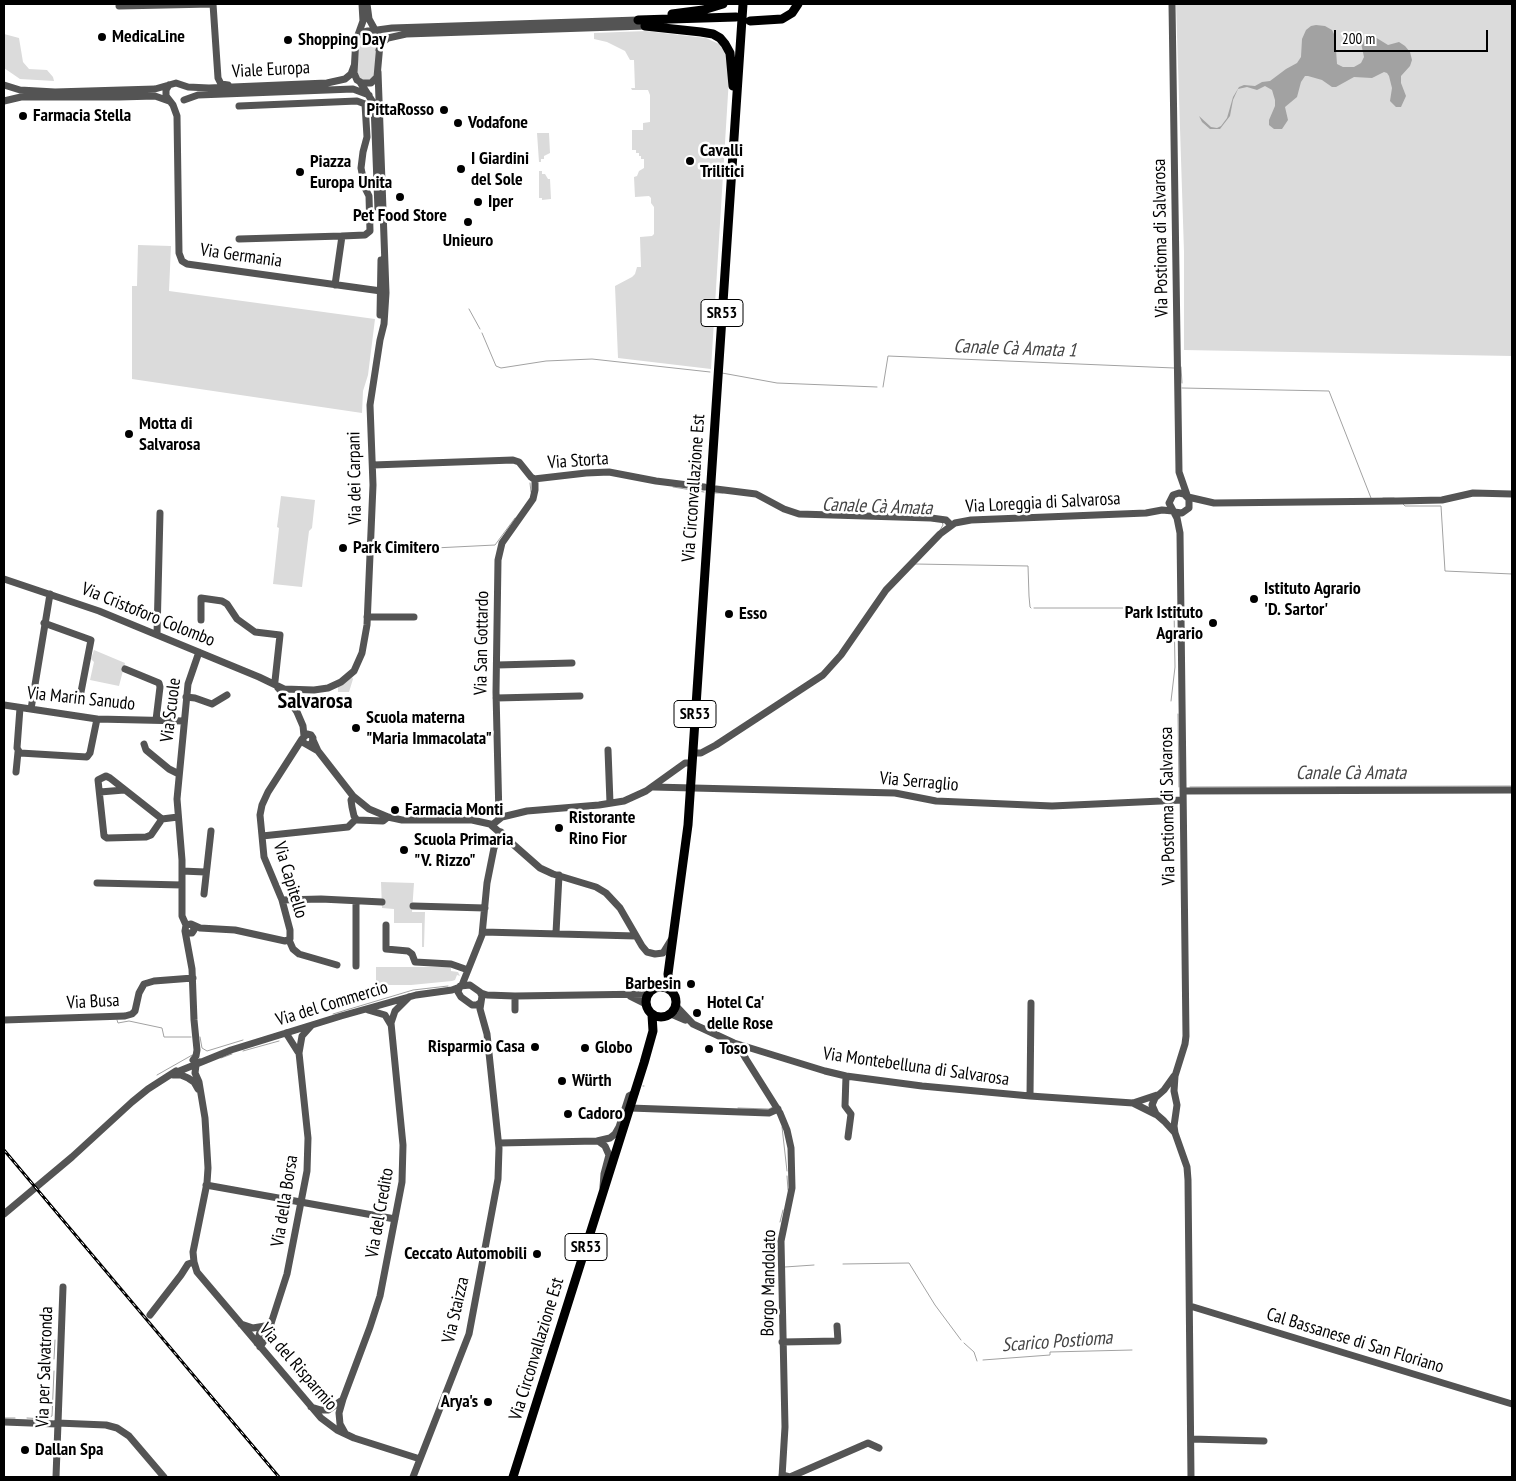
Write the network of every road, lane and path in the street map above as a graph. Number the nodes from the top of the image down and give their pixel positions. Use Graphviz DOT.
graph roads {
  1 [pos="213,4"];
  2 [pos="362,4"];
  3 [pos="367,4"];
  4 [pos="723,4"];
  5 [pos="743,4"];
  6 [pos="748,4"];
  7 [pos="793,4"];
  8 [pos="798,4"];
  9 [pos="1172,4"];
  10 [pos="119,6"];
  11 [pos="369,20"];
  12 [pos="638,20"];
  13 [pos="645,26"];
  14 [pos="392,28"];
  15 [pos="374,32"];
  16 [pos="358,35"];
  17 [pos="379,50"];
  18 [pos="354,66"];
  19 [pos="378,72"];
  20 [pos="218,78"];
  21 [pos="738,82"];
  22 [pos="266,84"];
  23 [pos="363,84"];
  24 [pos="4,85"];
  25 [pos="170,85"];
  26 [pos="183,85"];
  27 [pos="194,88"];
  28 [pos="353,90"];
  29 [pos="371,96"];
  30 [pos="4,100"];
  31 [pos="184,100"];
  32 [pos="171,102"];
  33 [pos="239,106"];
  34 [pos="177,116"];
  35 [pos="734,138"];
  36 [pos="342,236"];
  37 [pos="239,239"];
  38 [pos="379,239"];
  39 [pos="386,272"];
  40 [pos="335,285"];
  41 [pos="383,290"];
  42 [pos="380,340"];
  43 [pos="373,465"];
  44 [pos="1179,472"];
  45 [pos="535,479"];
  46 [pos="704,486"];
  47 [pos="716,489"];
  48 [pos="1512,494"];
  49 [pos="1187,496"];
  50 [pos="1172,498"];
  51 [pos="1214,503"];
  52 [pos="1187,510"];
  53 [pos="1159,511"];
  54 [pos="1174,511"];
  55 [pos="160,512"];
  56 [pos="951,525"];
  57 [pos="1180,533"];
  58 [pos="4,579"];
  59 [pos="50,594"];
  60 [pos="367,617"];
  61 [pos="414,617"];
  62 [pos="201,620"];
  63 [pos="44,623"];
  64 [pos="156,634"];
  65 [pos="199,652"];
  66 [pos="572,663"];
  67 [pos="497,665"];
  68 [pos="125,669"];
  69 [pos="276,686"];
  70 [pos="81,692"];
  71 [pos="290,694"];
  72 [pos="227,695"];
  73 [pos="580,696"];
  74 [pos="186,697"];
  75 [pos="496,698"];
  76 [pos="4,705"];
  77 [pos="20,708"];
  78 [pos="30,709"];
  79 [pos="97,719"];
  80 [pos="156,720"];
  81 [pos="184,721"];
  82 [pos="308,740"];
  83 [pos="144,744"];
  84 [pos="608,750"];
  85 [pos="18,752"];
  86 [pos="693,753"];
  87 [pos="692,763"];
  88 [pos="16,772"];
  89 [pos="179,774"];
  90 [pos="653,787"];
  91 [pos="690,787"];
  92 [pos="124,790"];
  93 [pos="1183,790"];
  94 [pos="1512,790"];
  95 [pos="100,792"];
  96 [pos="353,797"];
  97 [pos="1183,800"];
  98 [pos="610,803"];
  99 [pos="178,817"];
  100 [pos="388,818"];
  101 [pos="499,818"];
  102 [pos="162,819"];
  103 [pos="356,819"];
  104 [pos="492,825"];
  105 [pos="211,830"];
  106 [pos="501,832"];
  107 [pos="262,836"];
  108 [pos="182,871"];
  109 [pos="205,872"];
  110 [pos="559,875"];
  111 [pos="97,883"];
  112 [pos="182,887"];
  113 [pos="204,894"];
  114 [pos="282,900"];
  115 [pos="356,902"];
  116 [pos="382,902"];
  117 [pos="413,906"];
  118 [pos="485,908"];
  119 [pos="386,925"];
  120 [pos="190,929"];
  121 [pos="675,931"];
  122 [pos="483,932"];
  123 [pos="556,933"];
  124 [pos="636,936"];
  125 [pos="289,940"];
  126 [pos="337,965"];
  127 [pos="356,966"];
  128 [pos="468,970"];
  129 [pos="193,978"];
  130 [pos="461,986"];
  131 [pos="474,987"];
  132 [pos="666,989"];
  133 [pos="443,992"];
  134 [pos="481,993"];
  135 [pos="495,995"];
  136 [pos="515,996"];
  137 [pos="409,997"];
  138 [pos="460,997"];
  139 [pos="647,999"];
  140 [pos="389,1002"];
  141 [pos="481,1002"];
  142 [pos="1031,1003"];
  143 [pos="472,1005"];
  144 [pos="364,1010"];
  145 [pos="515,1010"];
  146 [pos="670,1012"];
  147 [pos="481,1013"];
  148 [pos="652,1014"];
  149 [pos="391,1016"];
  150 [pos="4,1020"];
  151 [pos="311,1026"];
  152 [pos="653,1031"];
  153 [pos="290,1032"];
  154 [pos="300,1044"];
  155 [pos="197,1045"];
  156 [pos="742,1046"];
  157 [pos="231,1050"];
  158 [pos="206,1055"];
  159 [pos="299,1055"];
  160 [pos="197,1061"];
  161 [pos="170,1075"];
  162 [pos="846,1076"];
  163 [pos="1175,1076"];
  164 [pos="635,1093"];
  165 [pos="200,1094"];
  166 [pos="1158,1094"];
  167 [pos="1030,1096"];
  168 [pos="1175,1098"];
  169 [pos="1133,1103"];
  170 [pos="630,1108"];
  171 [pos="778,1109"];
  172 [pos="1176,1112"];
  173 [pos="1158,1115"];
  174 [pos="1175,1134"];
  175 [pos="848,1137"];
  176 [pos="597,1141"];
  177 [pos="499,1143"];
  178 [pos="206,1185"];
  179 [pos="603,1193"];
  180 [pos="301,1202"];
  181 [pos="4,1214"];
  182 [pos="394,1219"];
  183 [pos="194,1262"];
  184 [pos="200,1275"];
  185 [pos="180,1277"];
  186 [pos="63,1287"];
  187 [pos="1190,1306"];
  188 [pos="150,1315"];
  189 [pos="272,1319"];
  190 [pos="239,1322"];
  191 [pos="266,1326"];
  192 [pos="837,1326"];
  193 [pos="782,1342"];
  194 [pos="258,1345"];
  195 [pos="342,1398"];
  196 [pos="1512,1404"];
  197 [pos="309,1406"];
  198 [pos="331,1409"];
  199 [pos="339,1413"];
  200 [pos="4,1422"];
  201 [pos="58,1423"];
  202 [pos="327,1423"];
  203 [pos="347,1435"];
  204 [pos="1191,1440"];
  205 [pos="1264,1441"];
  206 [pos="879,1448"];
  207 [pos="420,1459"];
  208 [pos="782,1476"];
  209 [pos="56,1477"];
  210 [pos="164,1477"];
  211 [pos="413,1477"];
  212 [pos="514,1477"];
  213 [pos="1191,1477"];
  1 -- 10 [label="street"];
  1 -- 20 [label="street"];
  2 -- 16 [label="street"];
  3 -- 11 [label="street"];
  4 -- 12 [label="main road"];
  5 -- 21 [label="main road, Via Circonvallazione Est / SR53"];
  6 -- 21 [label="main road"];
  7 -- 8 [label="main road"];
  9 -- 44 [label="street, Via Postioma di Salvarosa"];
  11 -- 14 [label="street"];
  11 -- 15 [label="street"];
  12 -- 13 [label="main road"];
  12 -- 14 [label="street"];
  13 -- 17 [label="street"];
  13 -- 35 [label="main road"];
  14 -- 15 [label="street"];
  15 -- 16 [label="street"];
  15 -- 17 [label="street, Via dei Carpani"];
  16 -- 18 [label="street"];
  17 -- 19 [label="street, Via dei Carpani"];
  18 -- 22 [label="street, Viale Europa"];
  18 -- 23 [label="street"];
  19 -- 23 [label="street"];
  19 -- 39 [label="street, Via dei Carpani"];
  20 -- 22 [label="street"];
  20 -- 27 [label="street"];
  21 -- 35 [label="main road, Via Circonvallazione Est / SR53"];
  22 -- 27 [label="street, Viale Europa"];
  23 -- 28 [label="street, Viale Europa"];
  23 -- 29 [label="street"];
  24 -- 25 [label="street, Viale Europa"];
  24 -- 30 [label="street, Viale Europa"];
  25 -- 26 [label="street, Viale Europa"];
  25 -- 32 [label="street"];
  26 -- 27 [label="street, Viale Europa"];
  26 -- 31 [label="street"];
  28 -- 29 [label="street, Viale Europa"];
  28 -- 31 [label="street, Viale Europa"];
  29 -- 38 [label="street, Via dei Carpani"];
  30 -- 32 [label="street, Viale Europa"];
  31 -- 32 [label="street, Viale Europa"];
  31 -- 34 [label="street, Via Germania"];
  32 -- 34 [label="street, Via Germania"];
  33 -- 36 [label="street"];
  34 -- 40 [label="street, Via Germania"];
  35 -- 86 [label="main road, Via Circonvallazione Est / SR53"];
  36 -- 37 [label="street"];
  36 -- 40 [label="street"];
  38 -- 39 [label="street, Via dei Carpani"];
  38 -- 41 [label="street, Via dei Carpani"];
  39 -- 41 [label="street, Via dei Carpani"];
  40 -- 41 [label="street, Via Germania"];
  41 -- 42 [label="street, Via dei Carpani"];
  41 -- 42 [label="street, Via dei Carpani"];
  42 -- 43 [label="street, Via dei Carpani"];
  43 -- 45 [label="street, Via Storta"];
  43 -- 60 [label="street, Via dei Carpani"];
  44 -- 49 [label="street, Via Postioma di Salvarosa"];
  44 -- 50 [label="street, Via Postioma di Salvarosa"];
  45 -- 46 [label="street, Via Storta"];
  45 -- 67 [label="street, Via San Gottardo"];
  47 -- 56 [label="street"];
  48 -- 51 [label="street"];
  49 -- 50 [label="street"];
  49 -- 51 [label="street"];
  49 -- 52 [label="street"];
  50 -- 53 [label="street"];
  50 -- 54 [label="street"];
  51 -- 52 [label="street"];
  52 -- 54 [label="street"];
  52 -- 57 [label="street, Via Postioma di Salvarosa"];
  53 -- 54 [label="street, Via Loreggia di Salvarosa"];
  53 -- 56 [label="street, Via Loreggia di Salvarosa"];
  54 -- 57 [label="street, Via Postioma di Salvarosa"];
  55 -- 64 [label="street"];
  56 -- 86 [label="street, Via Loreggia di Salvarosa"];
  57 -- 93 [label="street, Via Postioma di Salvarosa"];
  58 -- 59 [label="street, Via Cristoforo Colombo"];
  59 -- 63 [label="street"];
  59 -- 64 [label="street, Via Cristoforo Colombo"];
  60 -- 61 [label="street"];
  60 -- 71 [label="street, Via dei Carpani"];
  62 -- 69 [label="street"];
  63 -- 70 [label="street"];
  63 -- 78 [label="street"];
  64 -- 65 [label="street, Via Cristoforo Colombo"];
  65 -- 69 [label="street, Via Cristoforo Colombo"];
  65 -- 74 [label="street, Via Scuole"];
  66 -- 67 [label="street"];
  67 -- 75 [label="street, Via San Gottardo"];
  68 -- 80 [label="street, Via Marin Sanudo"];
  69 -- 71 [label="street, Via Cristoforo Colombo"];
  71 -- 82 [label="street"];
  72 -- 74 [label="street"];
  73 -- 75 [label="street"];
  74 -- 81 [label="street, Via Scuole"];
  75 -- 101 [label="street, Via San Gottardo"];
  76 -- 77 [label="street, Via Marin Sanudo"];
  77 -- 78 [label="street, Via Marin Sanudo"];
  77 -- 85 [label="street"];
  78 -- 79 [label="street, Via Marin Sanudo"];
  79 -- 80 [label="street, Via Marin Sanudo"];
  79 -- 85 [label="street"];
  80 -- 81 [label="street, Via Marin Sanudo"];
  81 -- 89 [label="street, Via Scuole"];
  82 -- 96 [label="street"];
  82 -- 107 [label="street, Via Capitello"];
  83 -- 89 [label="street, Via Scuole"];
  84 -- 98 [label="street"];
  85 -- 88 [label="street"];
  86 -- 87 [label="main road, Via Circonvallazione Est / SR53"];
  87 -- 90 [label="street"];
  87 -- 91 [label="main road, Via Circonvallazione Est / SR53"];
  89 -- 99 [label="street, Via Scuole"];
  90 -- 91 [label="street, Via Serraglio"];
  90 -- 98 [label="street"];
  91 -- 97 [label="street, Via Serraglio"];
  91 -- 121 [label="main road, Via Circonvallazione Est / SR53"];
  92 -- 95 [label="street"];
  92 -- 95 [label="street"];
  92 -- 102 [label="street"];
  93 -- 94 [label="street"];
  93 -- 97 [label="street, Via Postioma di Salvarosa"];
  95 -- 102 [label="street"];
  96 -- 100 [label="street"];
  96 -- 103 [label="street"];
  97 -- 163 [label="street, Via Postioma di Salvarosa"];
  98 -- 101 [label="street"];
  99 -- 102 [label="street"];
  99 -- 108 [label="street, Via Scuole"];
  100 -- 103 [label="street"];
  100 -- 104 [label="street"];
  101 -- 104 [label="street"];
  103 -- 107 [label="street"];
  104 -- 106 [label="street"];
  105 -- 109 [label="street"];
  106 -- 110 [label="street"];
  106 -- 118 [label="street"];
  107 -- 114 [label="street, Via Capitello"];
  108 -- 109 [label="street"];
  108 -- 112 [label="street, Via Scuole"];
  109 -- 113 [label="street"];
  110 -- 123 [label="street"];
  110 -- 124 [label="street"];
  111 -- 112 [label="street"];
  112 -- 120 [label="street, Via Scuole"];
  114 -- 115 [label="street"];
  114 -- 125 [label="street, Via Capitello"];
  115 -- 116 [label="street"];
  115 -- 127 [label="street"];
  117 -- 118 [label="street"];
  118 -- 122 [label="street"];
  119 -- 128 [label="street"];
  120 -- 125 [label="street, Via Capitello"];
  120 -- 129 [label="street, Via Scuole"];
  121 -- 124 [label="street"];
  121 -- 132 [label="main road, Via Circonvallazione Est"];
  122 -- 123 [label="street"];
  122 -- 128 [label="street"];
  123 -- 124 [label="street"];
  125 -- 126 [label="street"];
  128 -- 130 [label="street"];
  128 -- 131 [label="street"];
  129 -- 150 [label="street, Via Busa"];
  129 -- 155 [label="street"];
  130 -- 131 [label="street"];
  130 -- 133 [label="street, Via del Commercio"];
  130 -- 138 [label="street"];
  131 -- 134 [label="street"];
  132 -- 139 [label="main road"];
  132 -- 146 [label="main road"];
  133 -- 137 [label="street, Via del Commercio"];
  133 -- 138 [label="street, Via del Commercio"];
  134 -- 135 [label="street"];
  134 -- 141 [label="street"];
  135 -- 136 [label="street"];
  135 -- 141 [label="street"];
  136 -- 139 [label="street"];
  136 -- 145 [label="street"];
  137 -- 140 [label="street, Via del Commercio"];
  137 -- 149 [label="street"];
  138 -- 143 [label="street"];
  139 -- 148 [label="main road"];
  140 -- 144 [label="street, Via del Commercio"];
  140 -- 149 [label="street, Via del Credito"];
  141 -- 143 [label="street"];
  141 -- 147 [label="street, Via Staizza"];
  142 -- 167 [label="street, Via Montebelluna di Salvarosa"];
  143 -- 147 [label="street"];
  144 -- 149 [label="street"];
  144 -- 151 [label="street, Via del Commercio"];
  146 -- 148 [label="main road"];
  146 -- 152 [label="main road"];
  146 -- 156 [label="street, Via Montebelluna di Salvarosa"];
  147 -- 177 [label="street, Via Staizza"];
  148 -- 152 [label="main road"];
  149 -- 182 [label="street, Via del Credito"];
  151 -- 153 [label="street, Via del Commercio"];
  151 -- 154 [label="street, Via della Borsa"];
  152 -- 164 [label="main road, Via Circonvallazione Est"];
  153 -- 154 [label="street"];
  153 -- 157 [label="street, Via del Commercio"];
  153 -- 159 [label="street, Via della Borsa"];
  154 -- 159 [label="street, Via della Borsa"];
  155 -- 158 [label="street"];
  155 -- 160 [label="street"];
  156 -- 162 [label="street, Via Montebelluna di Salvarosa"];
  156 -- 171 [label="street, Borgo Mandolato"];
  157 -- 158 [label="street, Via del Commercio"];
  157 -- 160 [label="street, Via del Commercio"];
  158 -- 160 [label="street, Via del Commercio"];
  159 -- 180 [label="street, Via della Borsa"];
  160 -- 161 [label="street, Via del Commercio"];
  160 -- 165 [label="street"];
  161 -- 165 [label="street"];
  161 -- 181 [label="street, Via del Commercio"];
  162 -- 167 [label="street, Via Montebelluna di Salvarosa"];
  162 -- 175 [label="street"];
  163 -- 166 [label="street, Via Postioma di Salvarosa"];
  163 -- 168 [label="street, Via Postioma di Salvarosa"];
  164 -- 170 [label="main road, Via Circonvallazione Est"];
  164 -- 176 [label="street"];
  165 -- 178 [label="street"];
  166 -- 168 [label="street"];
  166 -- 169 [label="street, Via Montebelluna di Salvarosa"];
  166 -- 173 [label="street"];
  167 -- 169 [label="street, Via Montebelluna di Salvarosa"];
  168 -- 172 [label="street, Via Postioma di Salvarosa"];
  169 -- 173 [label="street, Via Montebelluna di Salvarosa"];
  170 -- 171 [label="street"];
  170 -- 179 [label="main road, Via Circonvallazione Est / SR53"];
  171 -- 193 [label="street, Borgo Mandolato"];
  172 -- 173 [label="street"];
  172 -- 174 [label="street, Via Postioma di Salvarosa"];
  173 -- 174 [label="street, Via Postioma di Salvarosa"];
  174 -- 187 [label="street, Via Postioma di Salvarosa"];
  176 -- 177 [label="street"];
  176 -- 179 [label="street"];
  177 -- 207 [label="street, Via Staizza"];
  178 -- 180 [label="street"];
  178 -- 183 [label="street"];
  179 -- 212 [label="main road, Via Circonvallazione Est / SR53"];
  180 -- 182 [label="street"];
  180 -- 189 [label="street, Via della Borsa"];
  182 -- 195 [label="street, Via del Credito"];
  183 -- 184 [label="street"];
  183 -- 185 [label="street"];
  184 -- 185 [label="street"];
  184 -- 190 [label="street, Via del Risparmio"];
  185 -- 188 [label="street"];
  186 -- 201 [label="street, Via per Salvatronda"];
  187 -- 196 [label="street, Cal Bassanese di San Floriano"];
  187 -- 204 [label="street, Via Postioma di Salvarosa"];
  189 -- 191 [label="street, Via della Borsa"];
  189 -- 194 [label="street, Via della Borsa"];
  190 -- 191 [label="street"];
  190 -- 194 [label="street, Via del Risparmio"];
  191 -- 194 [label="street, Via della Borsa"];
  192 -- 193 [label="street"];
  193 -- 208 [label="street, Borgo Mandolato"];
  194 -- 197 [label="street, Via del Risparmio"];
  195 -- 198 [label="street, Via del Credito"];
  195 -- 199 [label="street, Via del Credito"];
  197 -- 198 [label="street"];
  197 -- 202 [label="street, Via del Risparmio"];
  198 -- 202 [label="street, Via del Credito"];
  199 -- 202 [label="street"];
  199 -- 203 [label="street"];
  200 -- 201 [label="street"];
  201 -- 209 [label="street, Via per Salvatronda"];
  201 -- 210 [label="street"];
  202 -- 203 [label="street, Via del Risparmio"];
  203 -- 207 [label="street, Via del Risparmio"];
  204 -- 205 [label="street"];
  204 -- 213 [label="street, Via Postioma di Salvarosa"];
  206 -- 208 [label="street"];
  207 -- 211 [label="street, Via Staizza"];
}
